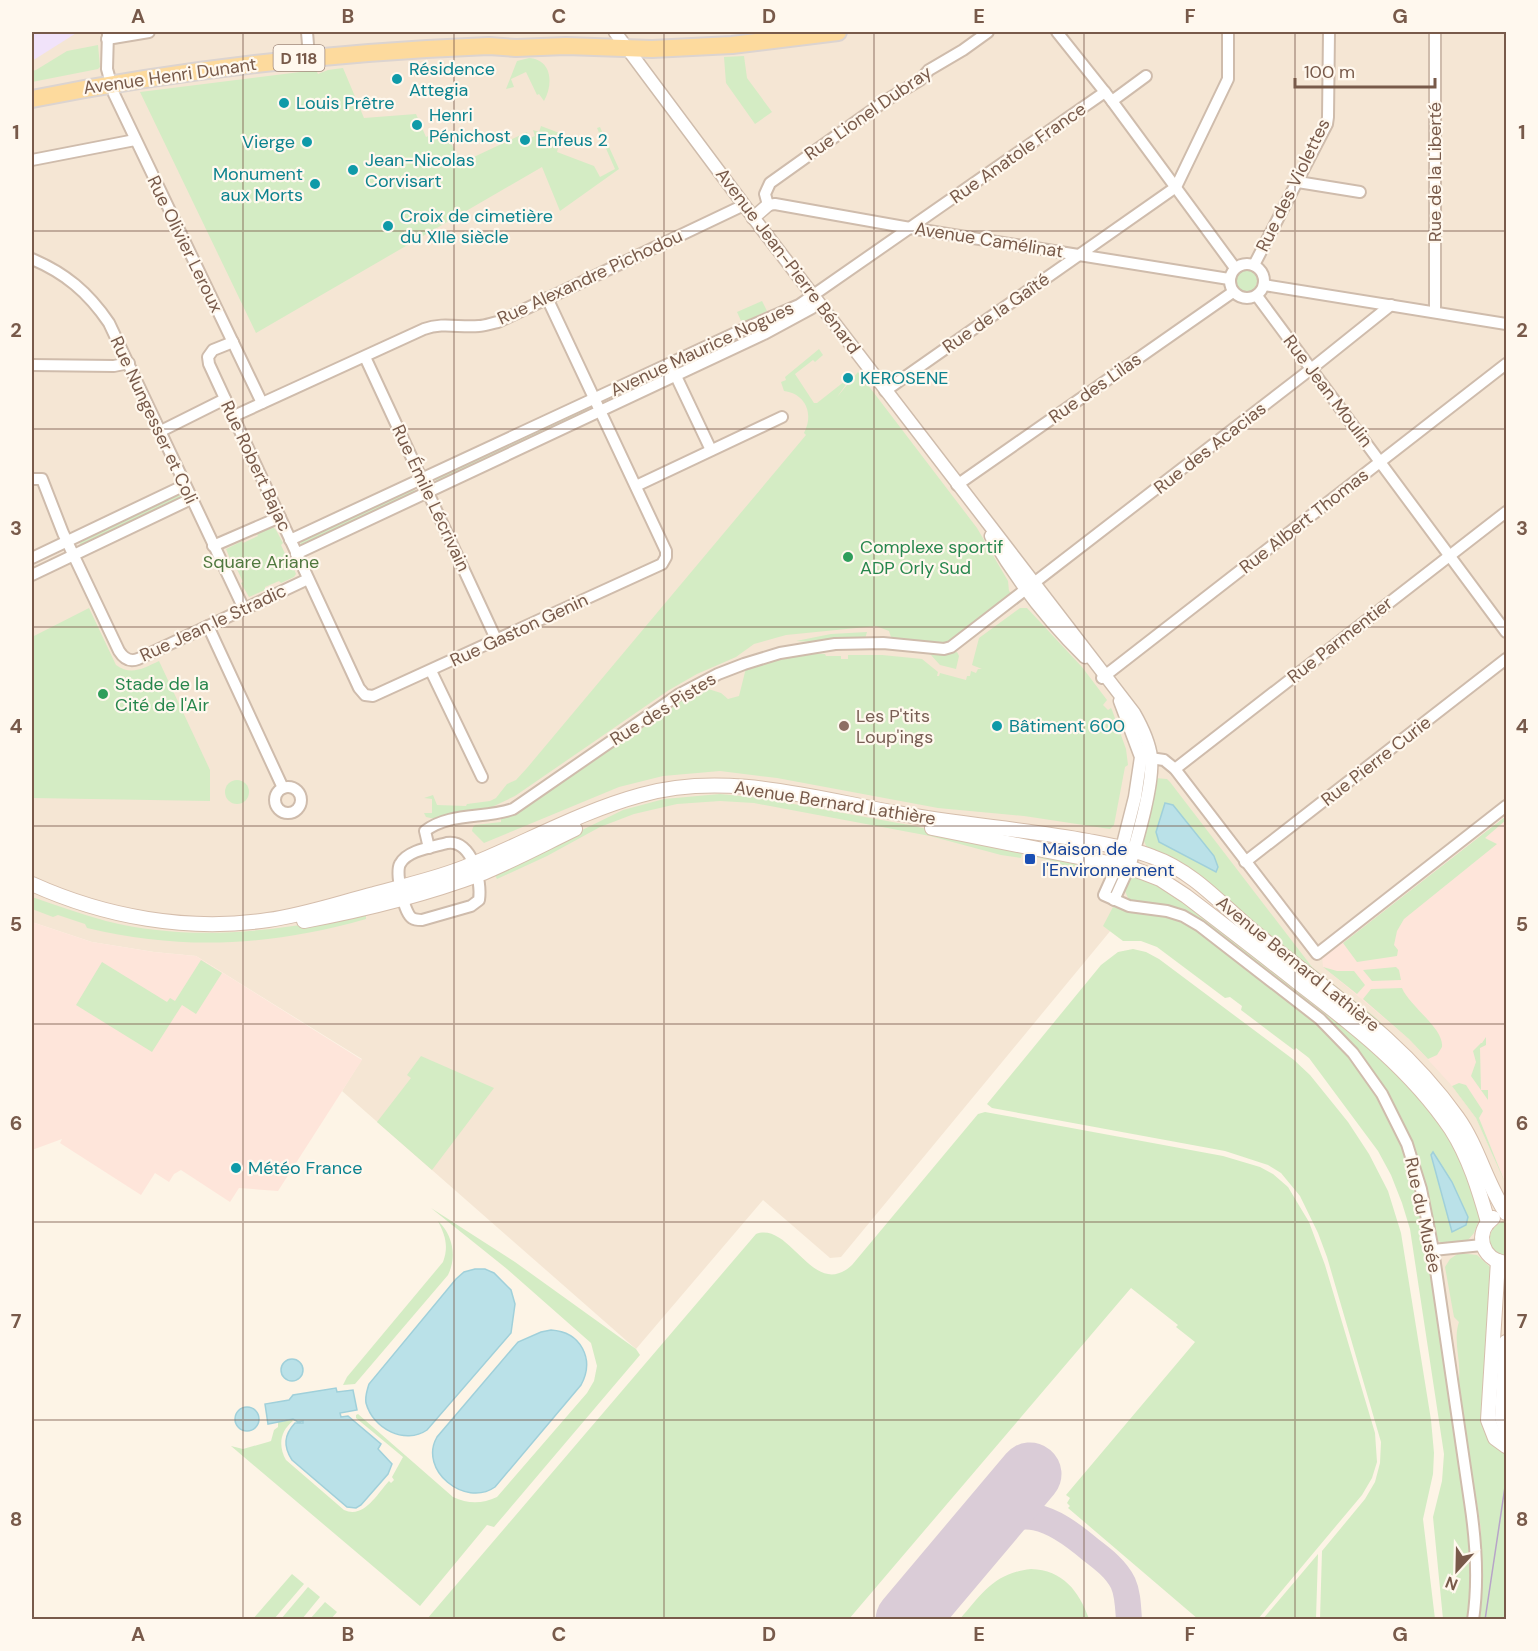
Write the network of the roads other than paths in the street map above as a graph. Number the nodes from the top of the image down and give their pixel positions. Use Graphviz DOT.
graph roads {
  1 [pos="149,32"];
  2 [pos="306,32"];
  3 [pos="838,32"];
  4 [pos="988,32"];
  5 [pos="1057,32"];
  6 [pos="1228,32"];
  7 [pos="1329,32"];
  8 [pos="1435,32"];
  9 [pos="107,35"];
  10 [pos="621,39"];
  11 [pos="309,57"];
  12 [pos="1146,76"];
  13 [pos="110,84"];
  14 [pos="1109,96"];
  15 [pos="32,99"];
  16 [pos="135,140"];
  17 [pos="32,160"];
  18 [pos="1298,182"];
  19 [pos="1176,187"];
  20 [pos="1360,192"];
  21 [pos="744,205"];
  22 [pos="768,205"];
  23 [pos="753,218"];
  24 [pos="910,228"];
  25 [pos="1080,255"];
  26 [pos="32,259"];
  27 [pos="1254,265"];
  28 [pos="1235,268"];
  29 [pos="1229,279"];
  30 [pos="1264,285"];
  31 [pos="1233,292"];
  32 [pos="813,296"];
  33 [pos="1257,296"];
  34 [pos="547,298"];
  35 [pos="1390,305"];
  36 [pos="1435,312"];
  37 [pos="1506,324"];
  38 [pos="232,342"];
  39 [pos="365,357"];
  40 [pos="129,363"];
  41 [pos="670,363"];
  42 [pos="1506,364"];
  43 [pos="32,365"];
  44 [pos="1311,369"];
  45 [pos="675,376"];
  46 [pos="885,391"];
  47 [pos="595,398"];
  48 [pos="225,399"];
  49 [pos="262,403"];
  50 [pos="602,411"];
  51 [pos="234,416"];
  52 [pos="782,417"];
  53 [pos="160,430"];
  54 [pos="711,450"];
  55 [pos="1381,462"];
  56 [pos="32,478"];
  57 [pos="422,479"];
  58 [pos="185,485"];
  59 [pos="957,485"];
  60 [pos="636,486"];
  61 [pos="429,492"];
  62 [pos="191,499"];
  63 [pos="1506,512"];
  64 [pos="280,517"];
  65 [pos="290,540"];
  66 [pos="67,541"];
  67 [pos="213,546"];
  68 [pos="74,554"];
  69 [pos="296,554"];
  70 [pos="1450,555"];
  71 [pos="32,558"];
  72 [pos="32,574"];
  73 [pos="308,579"];
  74 [pos="1031,586"];
  75 [pos="244,609"];
  76 [pos="208,626"];
  77 [pos="1506,632"];
  78 [pos="496,639"];
  79 [pos="1506,659"];
  80 [pos="431,671"];
  81 [pos="1104,676"];
  82 [pos="369,696"];
  83 [pos="1146,758"];
  84 [pos="1175,769"];
  85 [pos="482,777"];
  86 [pos="283,788"];
  87 [pos="1506,806"];
  88 [pos="429,848"];
  89 [pos="1128,850"];
  90 [pos="1245,862"];
  91 [pos="1124,866"];
  92 [pos="475,869"];
  93 [pos="32,884"];
  94 [pos="402,892"];
  95 [pos="32,894"];
  96 [pos="1506,1213"];
  97 [pos="1488,1222"];
  98 [pos="1482,1245"];
  99 [pos="1433,1250"];
  100 [pos="1502,1262"];
  101 [pos="1506,1342"];
  102 [pos="1506,1430"];
  103 [pos="1506,1446"];
  104 [pos="1473,1620"];
  1 -- 9 [label="street"];
  2 -- 11 [label="street"];
  3 -- 10 [label="main road, D 118"];
  4 -- 22 [label="street, Rue Lionel Dubray"];
  5 -- 14 [label="street"];
  6 -- 19 [label="street, Rue de la Gaîté"];
  7 -- 18 [label="street, Rue des Violettes"];
  8 -- 36 [label="street, Rue de la Liberté"];
  9 -- 13 [label="street, Rue Olivier Leroux"];
  10 -- 11 [label="main road, Avenue Henri Dunant / D 118"];
  10 -- 21 [label="street, Avenue Jean-Pierre Bénard"];
  11 -- 13 [label="main road, Avenue Henri Dunant / D 118"];
  12 -- 14 [label="street, Rue Anatole France"];
  13 -- 15 [label="main road, Avenue Henri Dunant / D 118"];
  13 -- 16 [label="street, Rue Olivier Leroux"];
  14 -- 19 [label="street"];
  14 -- 24 [label="street, Rue Anatole France"];
  16 -- 17 [label="street"];
  16 -- 38 [label="street, Rue Olivier Leroux"];
  18 -- 20 [label="street"];
  18 -- 27 [label="street, Rue des Violettes"];
  19 -- 25 [label="street, Rue de la Gaîté"];
  19 -- 28 [label="street"];
  21 -- 23 [label="street, Avenue Jean-Pierre Bénard"];
  21 -- 34 [label="street, Rue Alexandre Pichodou"];
  22 -- 23 [label="street"];
  22 -- 24 [label="street, Avenue Camélinat"];
  23 -- 32 [label="street, Avenue Jean-Pierre Bénard"];
  24 -- 25 [label="street, Avenue Camélinat"];
  24 -- 32 [label="street, Rue Anatole France"];
  25 -- 29 [label="street, Avenue Camélinat"];
  25 -- 46 [label="street, Rue de la Gaîté"];
  26 -- 40 [label="street, Rue Nungesser et Coli"];
  27 -- 28 [label="street"];
  27 -- 30 [label="street"];
  28 -- 29 [label="street"];
  29 -- 31 [label="street"];
  30 -- 33 [label="street"];
  30 -- 35 [label="street"];
  31 -- 33 [label="street"];
  31 -- 59 [label="street, Rue des Lilas"];
  32 -- 41 [label="street, Avenue Maurice Nogues"];
  32 -- 45 [label="street, Avenue Maurice Nogues"];
  32 -- 46 [label="street, Avenue Jean-Pierre Bénard"];
  33 -- 44 [label="street, Rue Jean Moulin"];
  34 -- 39 [label="street, Rue Alexandre Pichodou"];
  34 -- 47 [label="street"];
  35 -- 36 [label="street"];
  35 -- 44 [label="street, Rue des Acacias"];
  36 -- 37 [label="street"];
  38 -- 48 [label="street, Rue Robert Bajac"];
  38 -- 49 [label="street, Rue Olivier Leroux"];
  39 -- 49 [label="street, Rue Alexandre Pichodou"];
  39 -- 57 [label="street, Rue Émile Lécrivain"];
  40 -- 43 [label="street"];
  40 -- 53 [label="street, Rue Nungesser et Coli"];
  41 -- 45 [label="street"];
  41 -- 47 [label="street, Avenue Maurice Nogues"];
  42 -- 55 [label="street, Rue Albert Thomas"];
  44 -- 55 [label="street, Rue Jean Moulin"];
  44 -- 74 [label="street, Rue des Acacias"];
  45 -- 50 [label="street, Avenue Maurice Nogues"];
  45 -- 54 [label="street"];
  46 -- 59 [label="street, Avenue Jean-Pierre Bénard"];
  47 -- 50 [label="street"];
  47 -- 57 [label="street, Avenue Maurice Nogues"];
  48 -- 51 [label="street, Rue Robert Bajac"];
  48 -- 53 [label="street"];
  49 -- 51 [label="street, Rue Alexandre Pichodou"];
  50 -- 60 [label="street"];
  50 -- 61 [label="street, Avenue Maurice Nogues"];
  51 -- 64 [label="street, Rue Robert Bajac"];
  52 -- 54 [label="street"];
  53 -- 58 [label="street, Rue Nungesser et Coli"];
  54 -- 60 [label="street"];
  55 -- 70 [label="street, Rue Jean Moulin"];
  55 -- 81 [label="street, Rue Albert Thomas"];
  56 -- 66 [label="street"];
  57 -- 61 [label="street, Rue Émile Lécrivain"];
  57 -- 65 [label="street, Avenue Maurice Nogues"];
  58 -- 62 [label="street, Rue Nungesser et Coli"];
  58 -- 66 [label="street"];
  59 -- 74 [label="street, Avenue Jean-Pierre Bénard"];
  60 -- 78 [label="street, Rue Gaston Genin"];
  61 -- 69 [label="street, Avenue Maurice Nogues"];
  61 -- 78 [label="street, Rue Émile Lécrivain"];
  62 -- 67 [label="street, Rue Nungesser et Coli"];
  62 -- 68 [label="street"];
  63 -- 70 [label="street, Rue Parmentier"];
  64 -- 65 [label="street, Rue Robert Bajac"];
  64 -- 67 [label="street"];
  65 -- 69 [label="street, Rue Robert Bajac"];
  66 -- 68 [label="street"];
  66 -- 71 [label="street"];
  67 -- 75 [label="street, Rue Nungesser et Coli"];
  68 -- 72 [label="street"];
  68 -- 76 [label="street, Rue Jean le Stradic"];
  69 -- 73 [label="street, Rue Robert Bajac"];
  70 -- 77 [label="street, Rue Jean Moulin"];
  70 -- 84 [label="street, Rue Parmentier"];
  73 -- 75 [label="street, Rue Jean le Stradic"];
  73 -- 82 [label="street, Rue Robert Bajac"];
  74 -- 81 [label="street, Avenue Jean-Pierre Bénard"];
  74 -- 88 [label="street, Rue des Pistes"];
  75 -- 76 [label="street, Rue Jean le Stradic"];
  76 -- 86 [label="street"];
  78 -- 80 [label="street, Rue Gaston Genin"];
  79 -- 90 [label="street, Rue Pierre Curie"];
  80 -- 82 [label="street, Rue Gaston Genin"];
  80 -- 85 [label="street"];
  81 -- 83 [label="street, Avenue Jean-Pierre Bénard"];
  83 -- 84 [label="street"];
  83 -- 89 [label="street, Avenue Jean-Pierre Bénard"];
  84 -- 90 [label="street"];
  87 -- 90 [label="street"];
  88 -- 92 [label="street"];
  88 -- 94 [label="street"];
  89 -- 91 [label="street, Avenue Jean-Pierre Bénard"];
  89 -- 92 [label="main road, Avenue Bernard Lathière"];
  89 -- 96 [label="main road, Avenue Bernard Lathière"];
  91 -- 92 [label="main road, Avenue Bernard Lathière"];
  91 -- 97 [label="main road, Avenue Bernard Lathière"];
  91 -- 99 [label="street, Rue du Musée"];
  92 -- 94 [label="main road, Avenue Bernard Lathière"];
  92 -- 94 [label="street"];
  93 -- 94 [label="main road, Avenue Bernard Lathière"];
  94 -- 95 [label="main road, Avenue Bernard Lathière"];
  96 -- 97 [label="main road, Avenue Bernard Lathière"];
  97 -- 98 [label="main road"];
  98 -- 99 [label="street"];
  98 -- 100 [label="main road"];
  99 -- 104 [label="street, Rue du Musée"];
  100 -- 103 [label="main road"];
  101 -- 102 [label="main road"];
}
